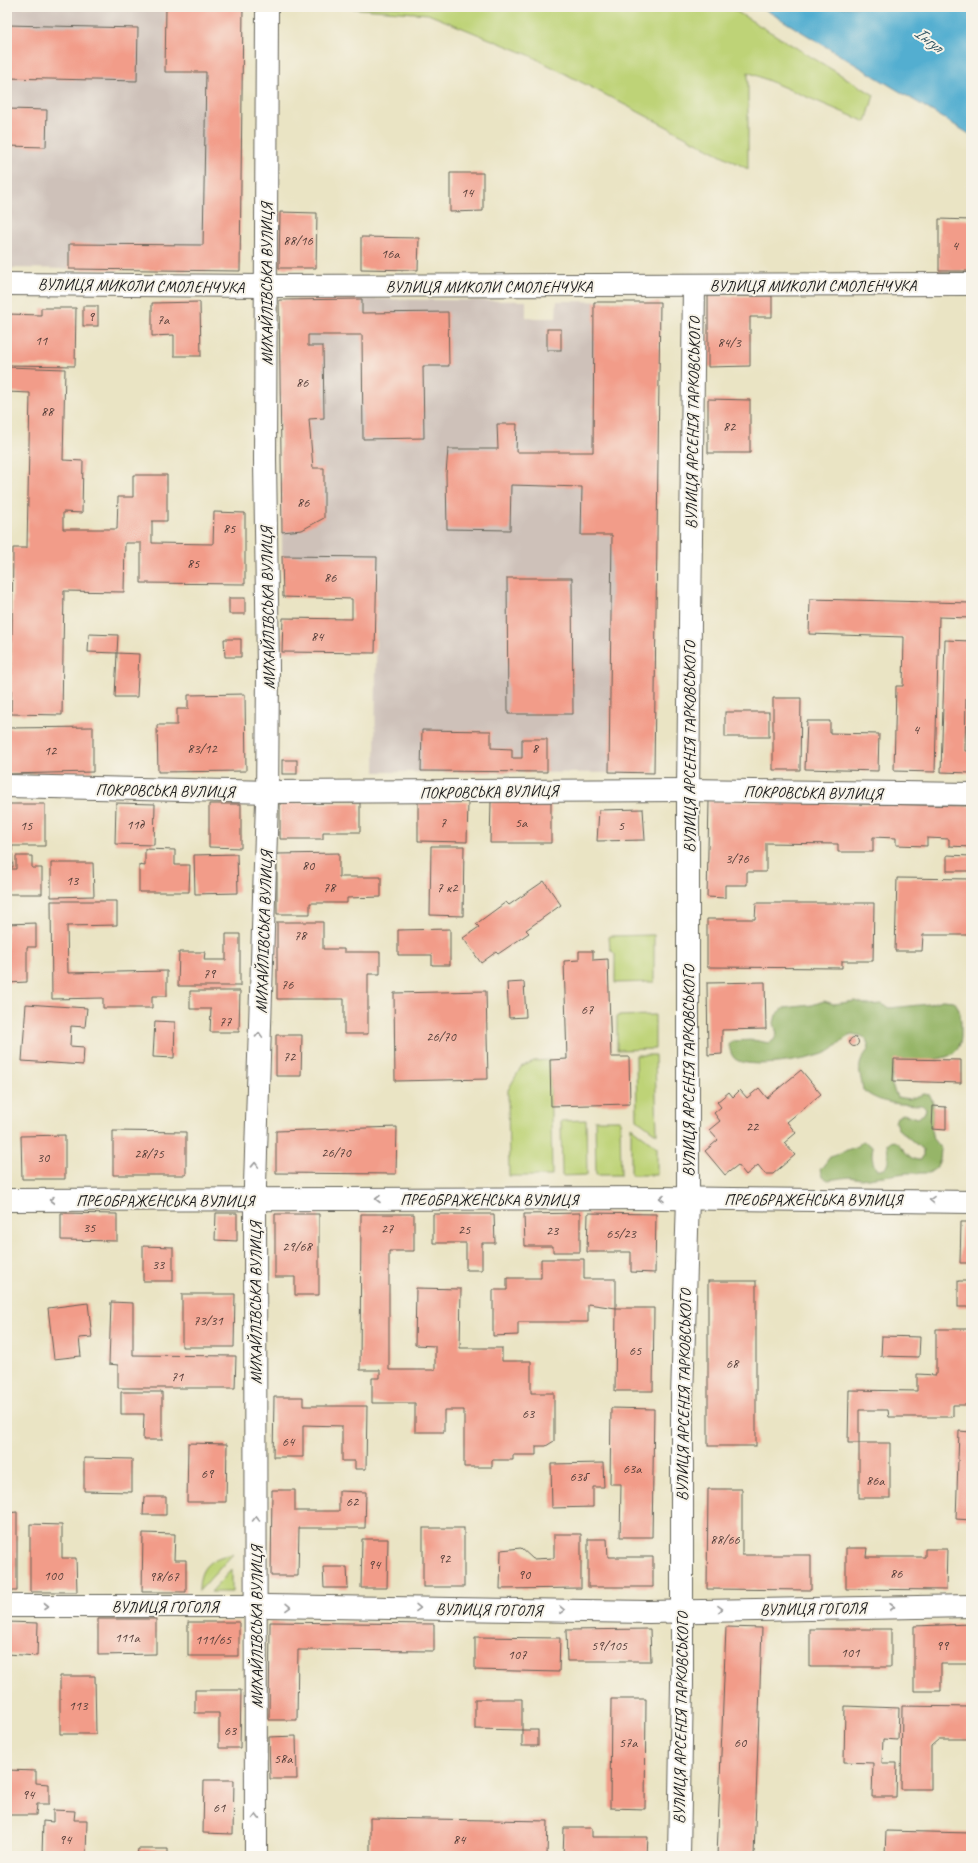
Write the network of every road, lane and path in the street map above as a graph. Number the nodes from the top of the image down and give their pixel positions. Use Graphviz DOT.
graph roads {
  1 [pos="267,7"];
  2 [pos="7,284"];
  3 [pos="971,284"];
  4 [pos="694,285"];
  5 [pos="266,286"];
  6 [pos="7,786"];
  7 [pos="688,790"];
  8 [pos="267,792"];
  9 [pos="971,794"];
  10 [pos="688,1198"];
  11 [pos="255,1199"];
  12 [pos="7,1200"];
  13 [pos="971,1202"];
  14 [pos="7,1606"];
  15 [pos="256,1606"];
  16 [pos="971,1606"];
  17 [pos="682,1611"];
  18 [pos="256,1856"];
  19 [pos="679,1856"];
  1 -- 5 [label="street, МИХАЙЛІВСЬКА ВУЛИЦЯ"];
  2 -- 5 [label="street, ВУЛИЦЯ МИКОЛИ СМОЛЕНЧУКА"];
  3 -- 4 [label="street, ВУЛИЦЯ МИКОЛИ СМОЛЕНЧУКА"];
  4 -- 5 [label="street, ВУЛИЦЯ МИКОЛИ СМОЛЕНЧУКА"];
  4 -- 7 [label="street, ВУЛИЦЯ АРСЕНІЯ ТАРКОВСЬКОГО"];
  5 -- 8 [label="street, МИХАЙЛІВСЬКА ВУЛИЦЯ"];
  6 -- 8 [label="street, ПОКРОВСЬКА ВУЛИЦЯ"];
  7 -- 8 [label="street, ПОКРОВСЬКА ВУЛИЦЯ"];
  7 -- 9 [label="street, ПОКРОВСЬКА ВУЛИЦЯ"];
  7 -- 10 [label="street, ВУЛИЦЯ АРСЕНІЯ ТАРКОВСЬКОГО"];
  11 -- 8 [label="street, МИХАЙЛІВСЬКА ВУЛИЦЯ, one-way"];
  10 -- 11 [label="street, ПРЕОБРАЖЕНСЬКА ВУЛИЦЯ, one-way"];
  13 -- 10 [label="street, ПРЕОБРАЖЕНСЬКА ВУЛИЦЯ, one-way"];
  10 -- 17 [label="street, ВУЛИЦЯ АРСЕНІЯ ТАРКОВСЬКОГО"];
  11 -- 12 [label="street, ПРЕОБРАЖЕНСЬКА ВУЛИЦЯ, one-way"];
  15 -- 11 [label="street, МИХАЙЛІВСЬКА ВУЛИЦЯ, one-way"];
  14 -- 15 [label="street, ВУЛИЦЯ ГОГОЛЯ, one-way"];
  15 -- 17 [label="street, ВУЛИЦЯ ГОГОЛЯ, one-way"];
  18 -- 15 [label="street, МИХАЙЛІВСЬКА ВУЛИЦЯ, one-way"];
  17 -- 16 [label="street, ВУЛИЦЯ ГОГОЛЯ, one-way"];
  17 -- 19 [label="street, ВУЛИЦЯ АРСЕНІЯ ТАРКОВСЬКОГО"];
}
